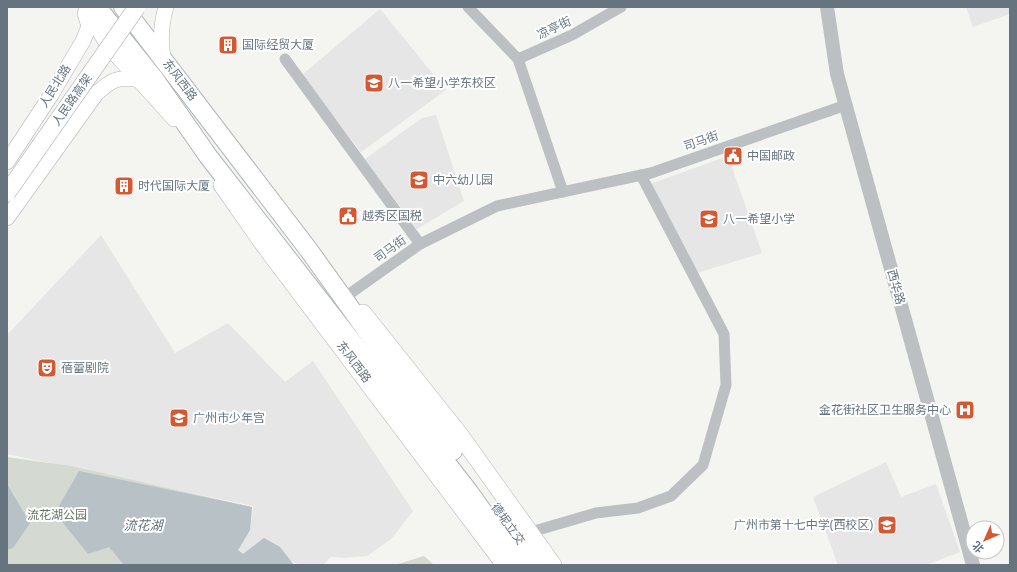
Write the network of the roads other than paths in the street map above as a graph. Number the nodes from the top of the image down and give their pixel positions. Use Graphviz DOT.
graph roads {
  1 [pos="83,7"];
  2 [pos="86,7"];
  3 [pos="97,7"];
  4 [pos="124,7"];
  5 [pos="137,7"];
  6 [pos="166,7"];
  7 [pos="468,7"];
  8 [pos="621,7"];
  9 [pos="827,7"];
  10 [pos="163,57"];
  11 [pos="518,58"];
  12 [pos="286,59"];
  13 [pos="139,80"];
  14 [pos="51,95"];
  15 [pos="846,105"];
  16 [pos="74,124"];
  17 [pos="208,156"];
  18 [pos="7,162"];
  19 [pos="641,175"];
  20 [pos="563,192"];
  21 [pos="7,193"];
  22 [pos="7,218"];
  23 [pos="420,244"];
  24 [pos="308,249"];
  25 [pos="348,295"];
  26 [pos="474,488"];
  27 [pos="531,532"];
  28 [pos="505,565"];
  29 [pos="521,565"];
  30 [pos="537,565"];
  31 [pos="553,565"];
  32 [pos="973,565"];
  1 -- 14 [label="main road, 人民北路"];
  2 -- 13 [label="main road"];
  3 -- 17 [label="highway, 东风西路"];
  4 -- 10 [label="highway, 东风西路"];
  5 -- 21 [label="main road, 人民路高架, bridge"];
  6 -- 10 [label="main road"];
  7 -- 11 [label="street"];
  8 -- 11 [label="street, 凉亭街"];
  9 -- 15 [label="street, 西华路"];
  10 -- 24 [label="highway, 东风西路"];
  11 -- 20 [label="street"];
  12 -- 23 [label="street"];
  13 -- 16 [label="main road"];
  13 -- 17 [label="main road"];
  14 -- 16 [label="main road"];
  14 -- 18 [label="main road, 人民北路"];
  15 -- 19 [label="street, 司马街"];
  15 -- 32 [label="street, 西华路"];
  16 -- 22 [label="main road"];
  17 -- 26 [label="highway, 东风西路"];
  17 -- 28 [label="main road, 东风西路"];
  19 -- 20 [label="street, 司马街"];
  19 -- 27 [label="street"];
  20 -- 23 [label="street, 司马街"];
  23 -- 25 [label="street, 司马街"];
  24 -- 25 [label="main road, 东风西路"];
  24 -- 26 [label="highway, 东风西路"];
  25 -- 27 [label="main road, 东风西路"];
  26 -- 29 [label="highway, 德坭立交"];
  26 -- 30 [label="highway, 德坭立交"];
  27 -- 31 [label="main road, 东风西路"];
}
